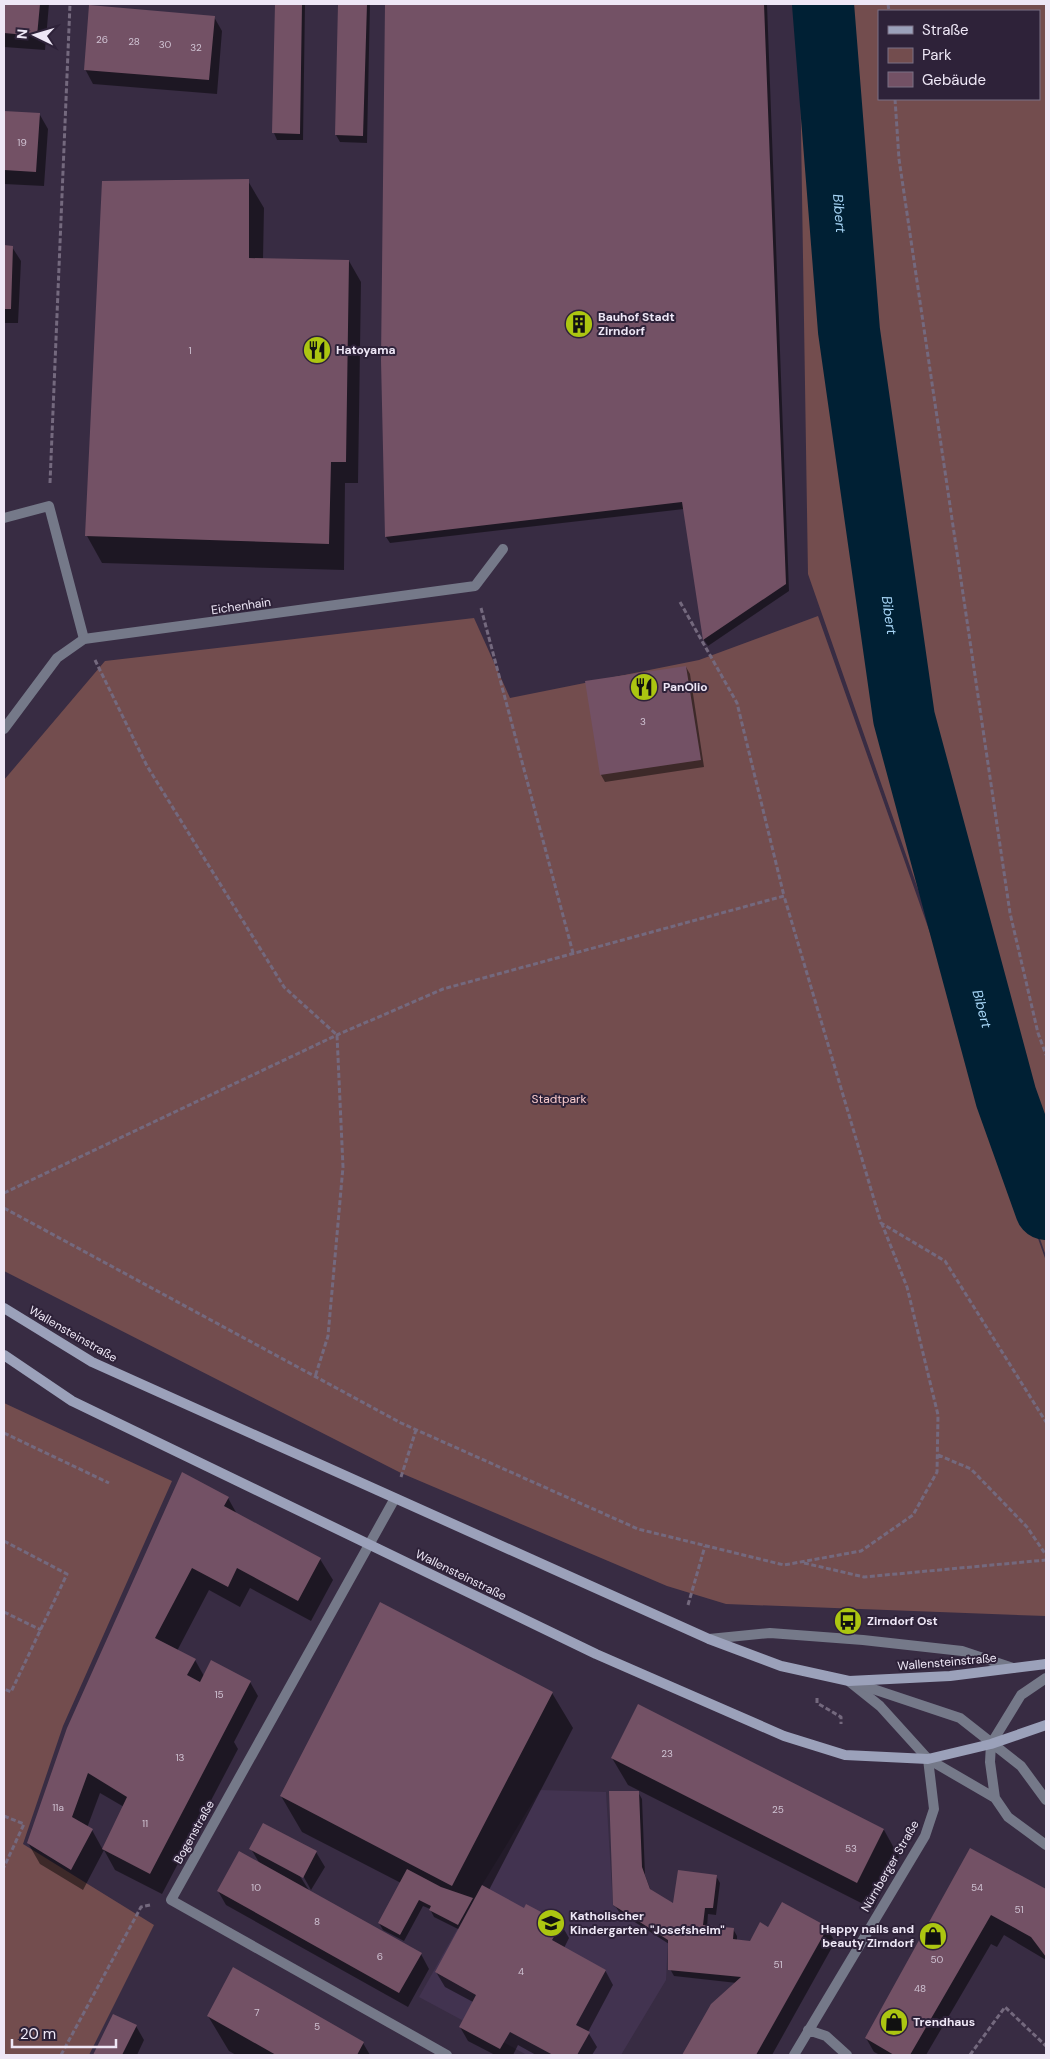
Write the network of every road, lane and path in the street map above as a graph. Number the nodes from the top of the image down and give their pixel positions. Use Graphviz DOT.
graph roads {
  1 [pos="70,4"];
  2 [pos="895,100"];
  3 [pos="48,506"];
  4 [pos="4,518"];
  5 [pos="503,549"];
  6 [pos="475,586"];
  7 [pos="680,602"];
  8 [pos="84,640"];
  9 [pos="4,729"];
  10 [pos="784,896"];
  11 [pos="573,953"];
  12 [pos="337,1036"];
  13 [pos="1046,1055"];
  14 [pos="4,1193"];
  15 [pos="4,1208"];
  16 [pos="881,1223"];
  17 [pos="4,1308"];
  18 [pos="4,1355"];
  19 [pos="315,1377"];
  20 [pos="1046,1422"];
  21 [pos="416,1430"];
  22 [pos="4,1433"];
  23 [pos="938,1455"];
  24 [pos="401,1479"];
  25 [pos="109,1484"];
  26 [pos="394,1500"];
  27 [pos="4,1541"];
  28 [pos="370,1545"];
  29 [pos="705,1546"];
  30 [pos="1046,1555"];
  31 [pos="1046,1560"];
  32 [pos="802,1562"];
  33 [pos="687,1605"];
  34 [pos="4,1612"];
  35 [pos="41,1630"];
  36 [pos="709,1639"];
  37 [pos="1046,1664"];
  38 [pos="1013,1668"];
  39 [pos="1046,1678"];
  40 [pos="849,1681"];
  41 [pos="4,1689"];
  42 [pos="816,1696"];
  43 [pos="841,1724"];
  44 [pos="1046,1725"];
  45 [pos="991,1744"];
  46 [pos="928,1759"];
  47 [pos="995,1798"];
  48 [pos="1046,1800"];
  49 [pos="4,1816"];
  50 [pos="1046,1845"];
  51 [pos="4,1867"];
  52 [pos="171,1900"];
  53 [pos="808,2030"];
  54 [pos="1046,2046"];
  55 [pos="62,2055"];
  56 [pos="447,2055"];
  57 [pos="794,2055"];
  58 [pos="848,2055"];
  59 [pos="970,2055"];
  1 -- 3 [label="path"];
  2 -- 13 [label="path"];
  3 -- 4 [label="street"];
  3 -- 8 [label="street"];
  5 -- 6 [label="street"];
  6 -- 8 [label="street, Eichenhain"];
  6 -- 11 [label="path"];
  7 -- 10 [label="path"];
  8 -- 9 [label="street, Eichenhain"];
  8 -- 12 [label="path"];
  10 -- 11 [label="path"];
  10 -- 16 [label="path"];
  11 -- 12 [label="path"];
  12 -- 14 [label="path"];
  12 -- 19 [label="path"];
  15 -- 19 [label="path"];
  16 -- 20 [label="path"];
  16 -- 23 [label="path"];
  17 -- 26 [label="main road, Wallensteinstraße"];
  18 -- 28 [label="main road, Wallensteinstraße"];
  19 -- 21 [label="path"];
  21 -- 24 [label="path"];
  21 -- 29 [label="path"];
  22 -- 25 [label="path"];
  23 -- 30 [label="path"];
  23 -- 32 [label="path"];
  26 -- 28 [label="street, Bogenstraße"];
  26 -- 36 [label="main road, Wallensteinstraße"];
  27 -- 35 [label="path"];
  28 -- 46 [label="main road, Wallensteinstraße"];
  28 -- 52 [label="street, Bogenstraße"];
  29 -- 32 [label="path"];
  29 -- 33 [label="path"];
  31 -- 32 [label="path"];
  34 -- 35 [label="path"];
  35 -- 41 [label="path"];
  36 -- 38 [label="street"];
  36 -- 40 [label="main road, Wallensteinstraße"];
  37 -- 38 [label="main road, Wallensteinstraße"];
  38 -- 40 [label="main road, Wallensteinstraße"];
  39 -- 45 [label="street"];
  40 -- 45 [label="street, Wallensteinstraße"];
  40 -- 46 [label="street, Wallensteinstraße"];
  42 -- 43 [label="path"];
  44 -- 45 [label="main road, Wallensteinstraße"];
  45 -- 46 [label="main road, Wallensteinstraße"];
  45 -- 47 [label="street, Wallensteinstraße"];
  45 -- 48 [label="street, Wallensteinstraße"];
  46 -- 47 [label="street, Wallensteinstraße"];
  46 -- 53 [label="street, Nürnberger Straße"];
  47 -- 50 [label="street, Wallensteinstraße"];
  49 -- 51 [label="path"];
  52 -- 55 [label="path"];
  52 -- 56 [label="street"];
  53 -- 57 [label="street, Nürnberger Straße"];
  53 -- 58 [label="street"];
  54 -- 59 [label="path"];
}
